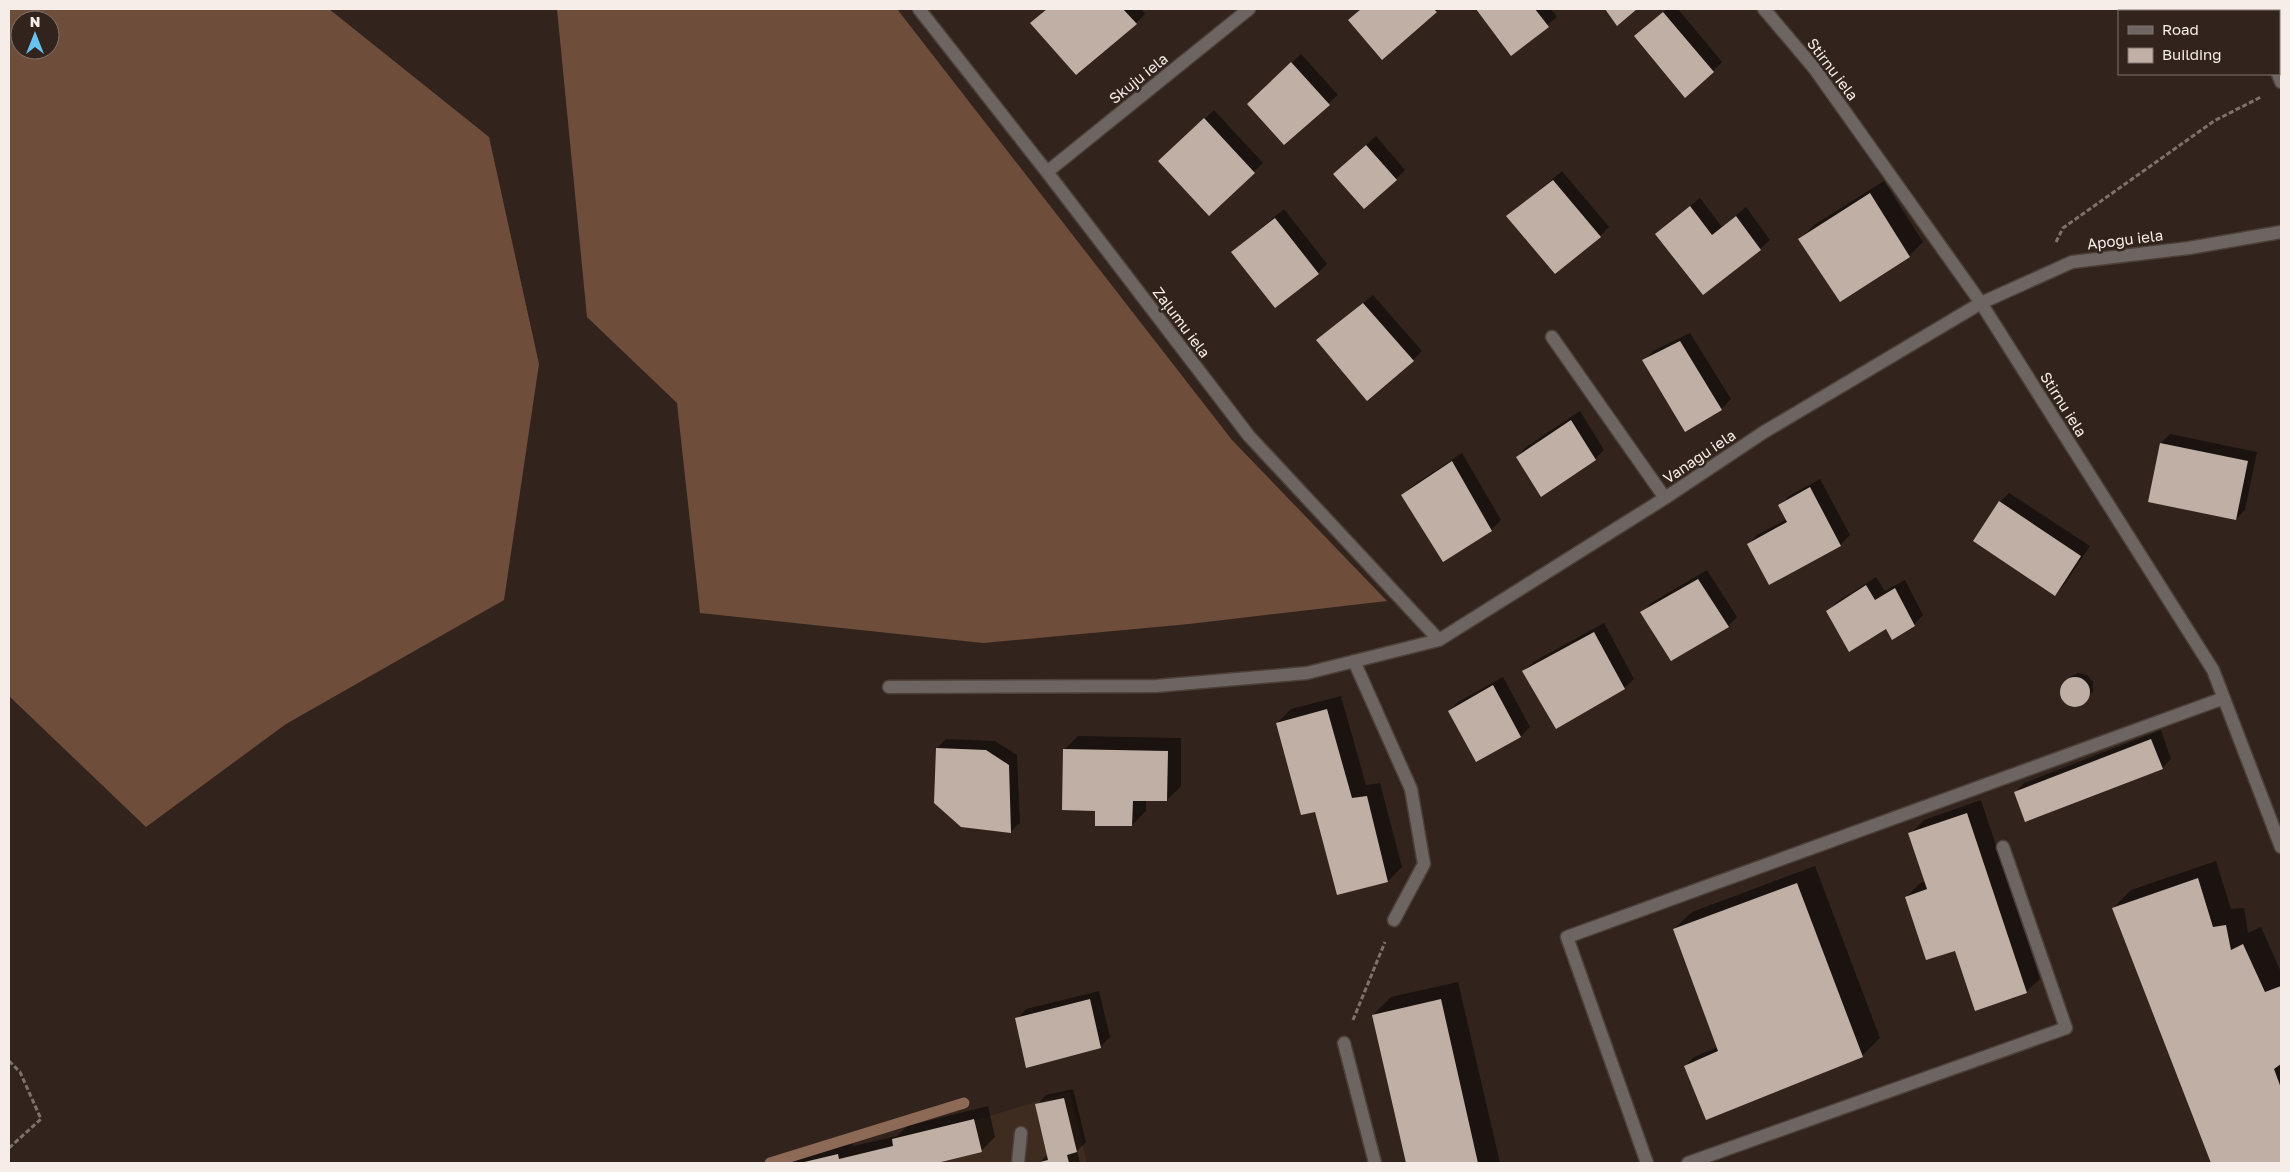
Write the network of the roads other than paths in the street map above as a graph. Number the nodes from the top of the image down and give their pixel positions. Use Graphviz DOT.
graph roads {
  1 [pos="919,9"];
  2 [pos="1249,9"];
  3 [pos="1765,9"];
  4 [pos="1048,172"];
  5 [pos="2281,232"];
  6 [pos="1981,303"];
  7 [pos="1552,337"];
  8 [pos="1665,498"];
  9 [pos="1439,640"];
  10 [pos="1354,661"];
  11 [pos="889,687"];
  12 [pos="2224,698"];
  13 [pos="2003,847"];
  14 [pos="2281,847"];
  15 [pos="1394,920"];
  16 [pos="1344,1044"];
  17 [pos="1021,1132"];
  18 [pos="1018,1163"];
  19 [pos="1375,1163"];
  20 [pos="1646,1163"];
  21 [pos="1688,1163"];
  1 -- 4 [label="street, Zaļumu iela"];
  2 -- 4 [label="street, Skuju iela"];
  3 -- 6 [label="street, Stirnu iela"];
  4 -- 9 [label="street, Zaļumu iela"];
  5 -- 6 [label="street, Apogu iela"];
  6 -- 8 [label="street, Vanagu iela"];
  6 -- 12 [label="street, Stirnu iela"];
  7 -- 8 [label="street"];
  8 -- 9 [label="street, Vanagu iela"];
  9 -- 10 [label="street, Vanagu iela"];
  10 -- 11 [label="street, Vanagu iela"];
  10 -- 15 [label="street"];
  12 -- 14 [label="street, Stirnu iela"];
  12 -- 20 [label="street"];
  13 -- 21 [label="street"];
  16 -- 19 [label="street"];
  17 -- 18 [label="street"];
}
